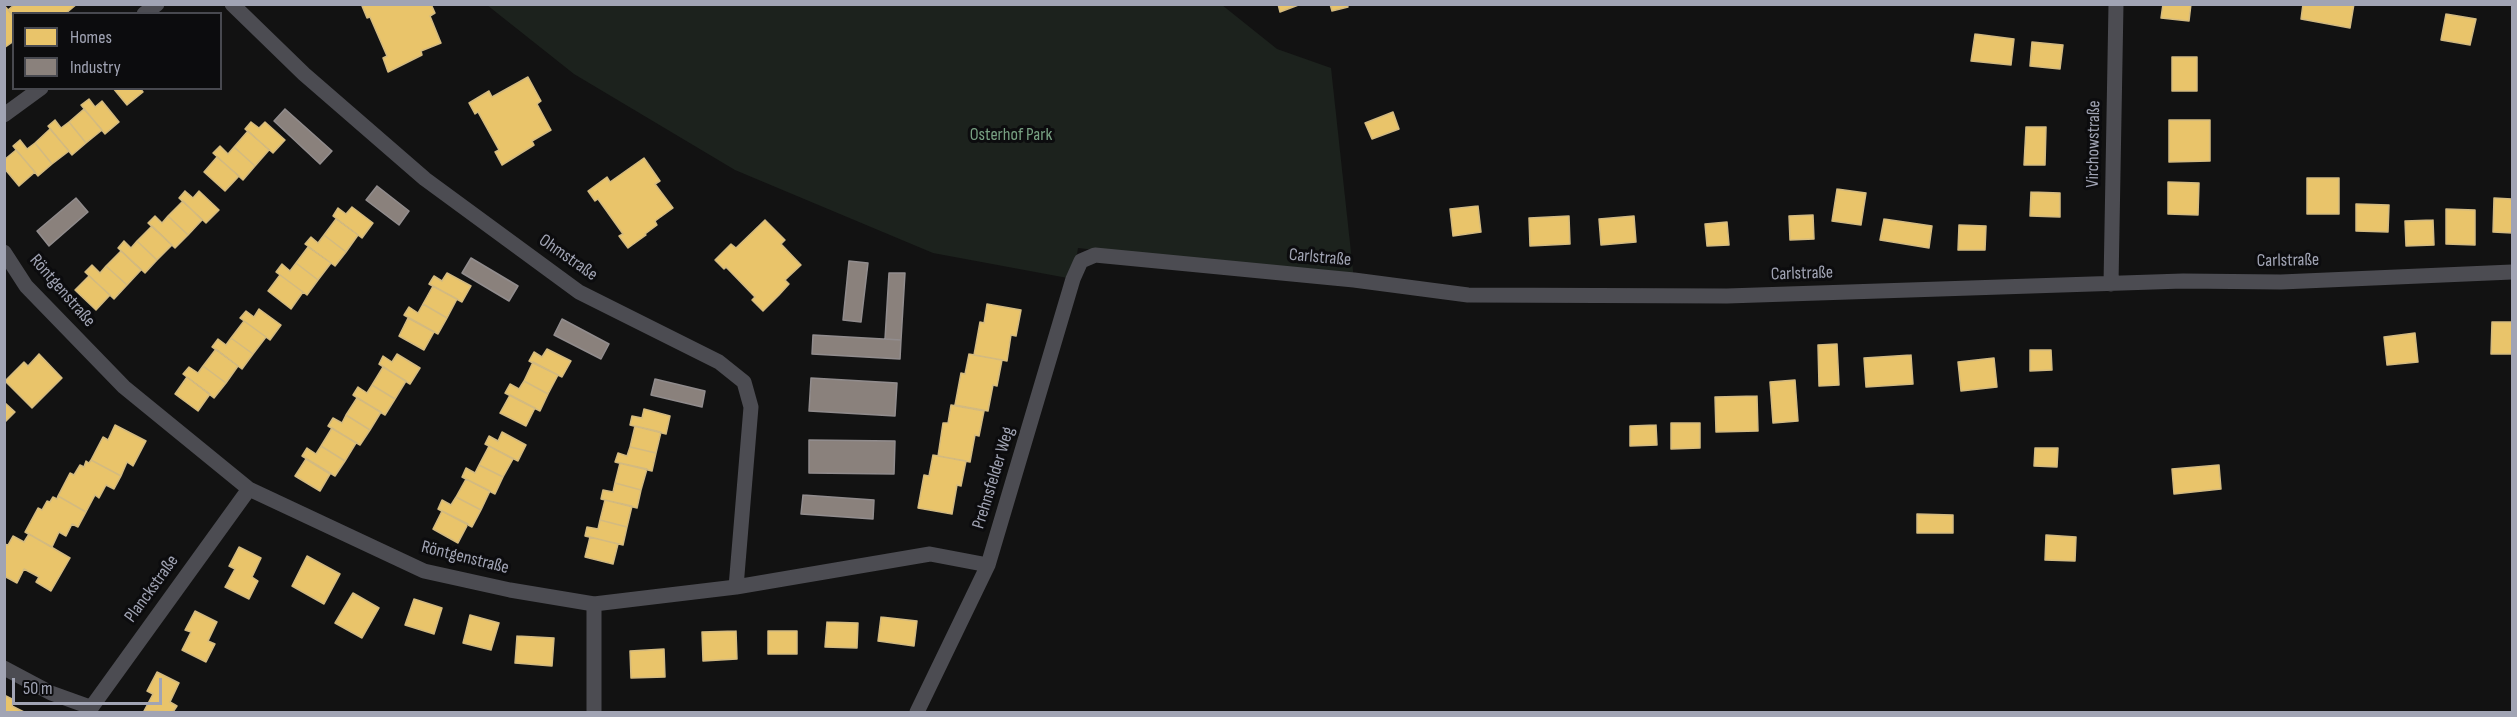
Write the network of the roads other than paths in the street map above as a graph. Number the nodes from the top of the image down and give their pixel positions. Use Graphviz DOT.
graph roads {
  1 [pos="232,4"];
  2 [pos="2116,4"];
  3 [pos="38,90"];
  4 [pos="4,115"];
  5 [pos="4,252"];
  6 [pos="1095,255"];
  7 [pos="2512,272"];
  8 [pos="2111,284"];
  9 [pos="249,489"];
  10 [pos="988,565"];
  11 [pos="736,587"];
  12 [pos="594,603"];
  13 [pos="4,668"];
  14 [pos="89,710"];
  15 [pos="594,712"];
  16 [pos="917,712"];
  1 -- 11 [label="street, Ohmstraße"];
  2 -- 8 [label="street, Virchowstraße"];
  3 -- 4 [label="street"];
  5 -- 9 [label="street, Röntgenstraße"];
  6 -- 8 [label="street, Carlstraße"];
  6 -- 10 [label="street, Prehnsfelder Weg"];
  7 -- 8 [label="street, Carlstraße"];
  9 -- 12 [label="street, Röntgenstraße"];
  9 -- 14 [label="street, Planckstraße"];
  10 -- 11 [label="street, Röntgenstraße"];
  10 -- 16 [label="street, Prehnsfelder Weg"];
  11 -- 12 [label="street, Röntgenstraße"];
  12 -- 15 [label="street"];
  13 -- 14 [label="street"];
}
